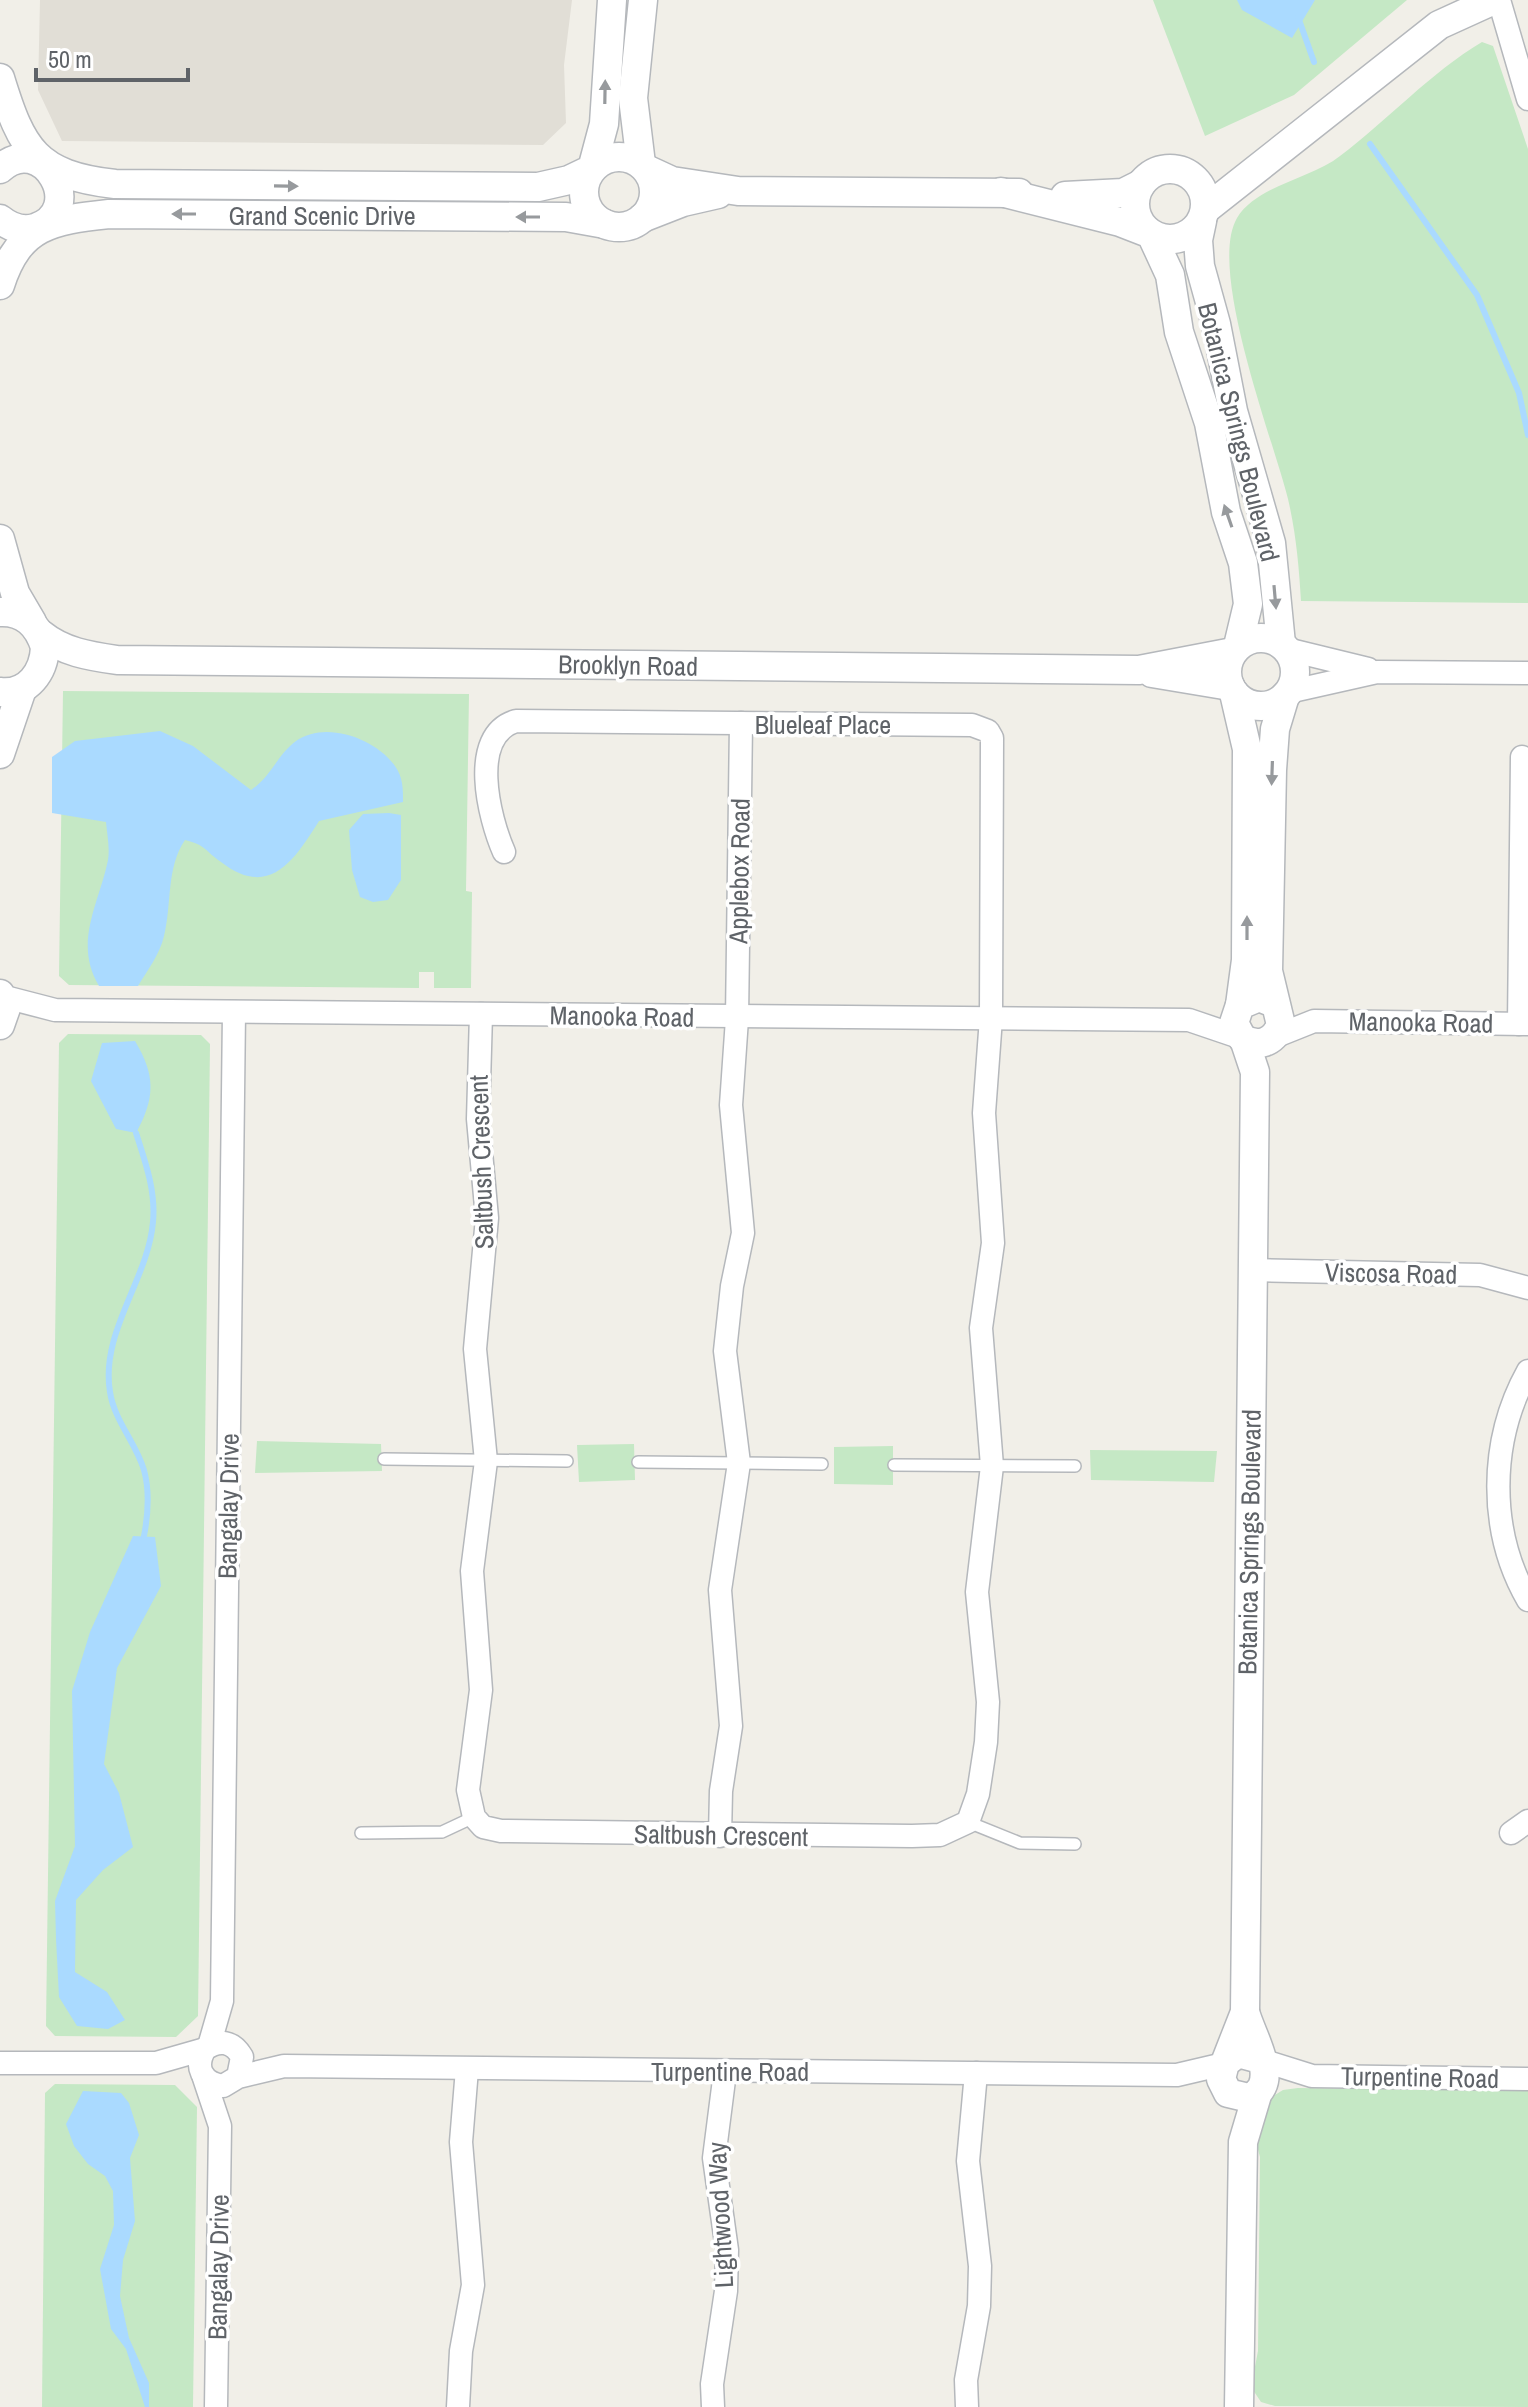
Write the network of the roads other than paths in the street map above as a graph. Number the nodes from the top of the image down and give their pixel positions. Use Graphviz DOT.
graph roads {
  1 [pos="612,0"];
  2 [pos="643,0"];
  3 [pos="1496,0"];
  4 [pos="0,78"];
  5 [pos="1528,99"];
  6 [pos="1308,130"];
  7 [pos="43,164"];
  8 [pos="643,167"];
  9 [pos="0,169"];
  10 [pos="592,169"];
  11 [pos="1182,170"];
  12 [pos="1141,184"];
  13 [pos="738,191"];
  14 [pos="1001,192"];
  15 [pos="1204,215"];
  16 [pos="642,218"];
  17 [pos="0,219"];
  18 [pos="605,224"];
  19 [pos="39,227"];
  20 [pos="1151,234"];
  21 [pos="0,285"];
  22 [pos="0,539"];
  23 [pos="0,612"];
  24 [pos="37,628"];
  25 [pos="1284,646"];
  26 [pos="1235,649"];
  27 [pos="117,660"];
  28 [pos="1139,670"];
  29 [pos="1377,672"];
  30 [pos="1528,673"];
  31 [pos="17,688"];
  32 [pos="1232,690"];
  33 [pos="1286,694"];
  34 [pos="741,723"];
  35 [pos="0,754"];
  36 [pos="1522,757"];
  37 [pos="504,852"];
  38 [pos="1275,1004"];
  39 [pos="1239,1006"];
  40 [pos="234,1012"];
  41 [pos="1,1014"];
  42 [pos="481,1014"];
  43 [pos="991,1018"];
  44 [pos="737,1019"];
  45 [pos="1189,1020"];
  46 [pos="1314,1021"];
  47 [pos="1524,1024"];
  48 [pos="1258,1038"];
  49 [pos="1252,1270"];
  50 [pos="1528,1288"];
  51 [pos="1528,1371"];
  52 [pos="384,1459"];
  53 [pos="486,1461"];
  54 [pos="567,1461"];
  55 [pos="638,1462"];
  56 [pos="739,1463"];
  57 [pos="822,1464"];
  58 [pos="894,1465"];
  59 [pos="992,1466"];
  60 [pos="1075,1466"];
  61 [pos="1528,1600"];
  62 [pos="474,1817"];
  63 [pos="968,1822"];
  64 [pos="361,1833"];
  65 [pos="720,1836"];
  66 [pos="1075,1844"];
  67 [pos="222,2001"];
  68 [pos="1245,2012"];
  69 [pos="207,2048"];
  70 [pos="236,2048"];
  71 [pos="1260,2060"];
  72 [pos="0,2063"];
  73 [pos="156,2063"];
  74 [pos="1224,2064"];
  75 [pos="284,2066"];
  76 [pos="467,2069"];
  77 [pos="725,2072"];
  78 [pos="976,2073"];
  79 [pos="1177,2075"];
  80 [pos="203,2076"];
  81 [pos="1312,2076"];
  82 [pos="237,2079"];
  83 [pos="1528,2079"];
  84 [pos="1243,2094"];
  85 [pos="220,2126"];
  86 [pos="216,2407"];
  87 [pos="458,2407"];
  88 [pos="713,2407"];
  89 [pos="967,2407"];
  90 [pos="1239,2407"];
  10 -- 1 [label="street, one-way"];
  2 -- 8 [label="street"];
  3 -- 5 [label="street"];
  3 -- 6 [label="street, Grand Scenic Drive"];
  4 -- 7 [label="street"];
  6 -- 11 [label="street, Grand Scenic Drive"];
  6 -- 15 [label="street, Grand Scenic Drive"];
  7 -- 9 [label="street"];
  7 -- 10 [label="street, Grand Scenic Drive, one-way"];
  7 -- 19 [label="street"];
  8 -- 10 [label="street, Grand Scenic Drive"];
  8 -- 13 [label="street, Grand Scenic Drive"];
  8 -- 16 [label="street"];
  10 -- 18 [label="street"];
  11 -- 12 [label="street, Grand Scenic Drive"];
  11 -- 15 [label="street"];
  12 -- 14 [label="street, Grand Scenic Drive"];
  12 -- 20 [label="street"];
  13 -- 14 [label="street, Grand Scenic Drive"];
  13 -- 16 [label="street, Grand Scenic Drive"];
  14 -- 20 [label="street, Grand Scenic Drive"];
  15 -- 20 [label="street, Grand Scenic Drive"];
  15 -- 25 [label="street, Botanica Springs Boulevard, one-way"];
  16 -- 18 [label="street, Grand Scenic Drive"];
  17 -- 19 [label="street"];
  18 -- 19 [label="street, Grand Scenic Drive, one-way"];
  19 -- 21 [label="street"];
  26 -- 20 [label="street, Botanica Springs Boulevard, one-way"];
  22 -- 24 [label="street"];
  23 -- 24 [label="street, Brooklyn Road"];
  24 -- 27 [label="street, Brooklyn Road"];
  24 -- 31 [label="street"];
  25 -- 26 [label="street"];
  25 -- 29 [label="street"];
  25 -- 33 [label="street"];
  26 -- 28 [label="street, Brooklyn Road"];
  26 -- 32 [label="street"];
  27 -- 28 [label="street, Brooklyn Road"];
  27 -- 31 [label="street, Brooklyn Road"];
  28 -- 32 [label="street, Brooklyn Road"];
  29 -- 30 [label="street"];
  29 -- 33 [label="street"];
  31 -- 35 [label="street"];
  32 -- 33 [label="street"];
  39 -- 32 [label="street, one-way"];
  33 -- 38 [label="street, one-way"];
  34 -- 37 [label="street, Blueleaf Place"];
  34 -- 43 [label="street, Blueleaf Place"];
  34 -- 44 [label="street, Applebox Road"];
  36 -- 47 [label="street"];
  38 -- 39 [label="street"];
  38 -- 46 [label="street, Manooka Road"];
  38 -- 48 [label="street"];
  39 -- 45 [label="street, Manooka Road"];
  39 -- 48 [label="street"];
  40 -- 41 [label="street, Manooka Road"];
  40 -- 42 [label="street, Manooka Road"];
  40 -- 67 [label="street, Bangalay Drive"];
  42 -- 44 [label="street, Manooka Road"];
  42 -- 53 [label="street, Saltbush Crescent"];
  43 -- 44 [label="street, Manooka Road"];
  43 -- 45 [label="street, Manooka Road"];
  43 -- 59 [label="street"];
  44 -- 56 [label="street, Applebox Road"];
  45 -- 48 [label="street, Manooka Road"];
  46 -- 47 [label="street, Manooka Road"];
  46 -- 48 [label="street, Manooka Road"];
  48 -- 49 [label="street, Botanica Springs Boulevard"];
  49 -- 50 [label="street, Viscosa Road"];
  49 -- 68 [label="street, Botanica Springs Boulevard"];
  51 -- 61 [label="street"];
  52 -- 53 [label="lane"];
  53 -- 54 [label="lane"];
  53 -- 62 [label="street, Saltbush Crescent"];
  55 -- 56 [label="lane"];
  56 -- 57 [label="lane"];
  56 -- 65 [label="street, Applebox Road"];
  58 -- 59 [label="lane"];
  59 -- 60 [label="lane"];
  59 -- 63 [label="street"];
  62 -- 64 [label="lane"];
  62 -- 65 [label="street, Saltbush Crescent"];
  63 -- 65 [label="street, Saltbush Crescent"];
  63 -- 66 [label="lane"];
  67 -- 69 [label="street, Bangalay Drive"];
  67 -- 70 [label="street, Bangalay Drive"];
  68 -- 71 [label="street, Botanica Springs Boulevard"];
  68 -- 74 [label="street, Botanica Springs Boulevard"];
  69 -- 70 [label="street"];
  69 -- 73 [label="street"];
  69 -- 80 [label="street"];
  70 -- 75 [label="street, Turpentine Road"];
  70 -- 82 [label="street"];
  71 -- 74 [label="street"];
  71 -- 81 [label="street, Turpentine Road"];
  71 -- 84 [label="street"];
  72 -- 73 [label="street"];
  73 -- 80 [label="street"];
  74 -- 79 [label="street, Turpentine Road"];
  74 -- 84 [label="street"];
  75 -- 76 [label="street, Turpentine Road"];
  75 -- 82 [label="street, Turpentine Road"];
  76 -- 77 [label="street, Turpentine Road"];
  76 -- 87 [label="street"];
  77 -- 78 [label="street, Turpentine Road"];
  77 -- 88 [label="street, Lightwood Way"];
  78 -- 79 [label="street, Turpentine Road"];
  78 -- 89 [label="street"];
  79 -- 84 [label="street, Turpentine Road"];
  80 -- 82 [label="street"];
  80 -- 85 [label="street, Bangalay Drive"];
  81 -- 83 [label="street, Turpentine Road"];
  81 -- 84 [label="street, Turpentine Road"];
  82 -- 85 [label="street, Bangalay Drive"];
  84 -- 90 [label="street"];
  85 -- 86 [label="street, Bangalay Drive"];
}
